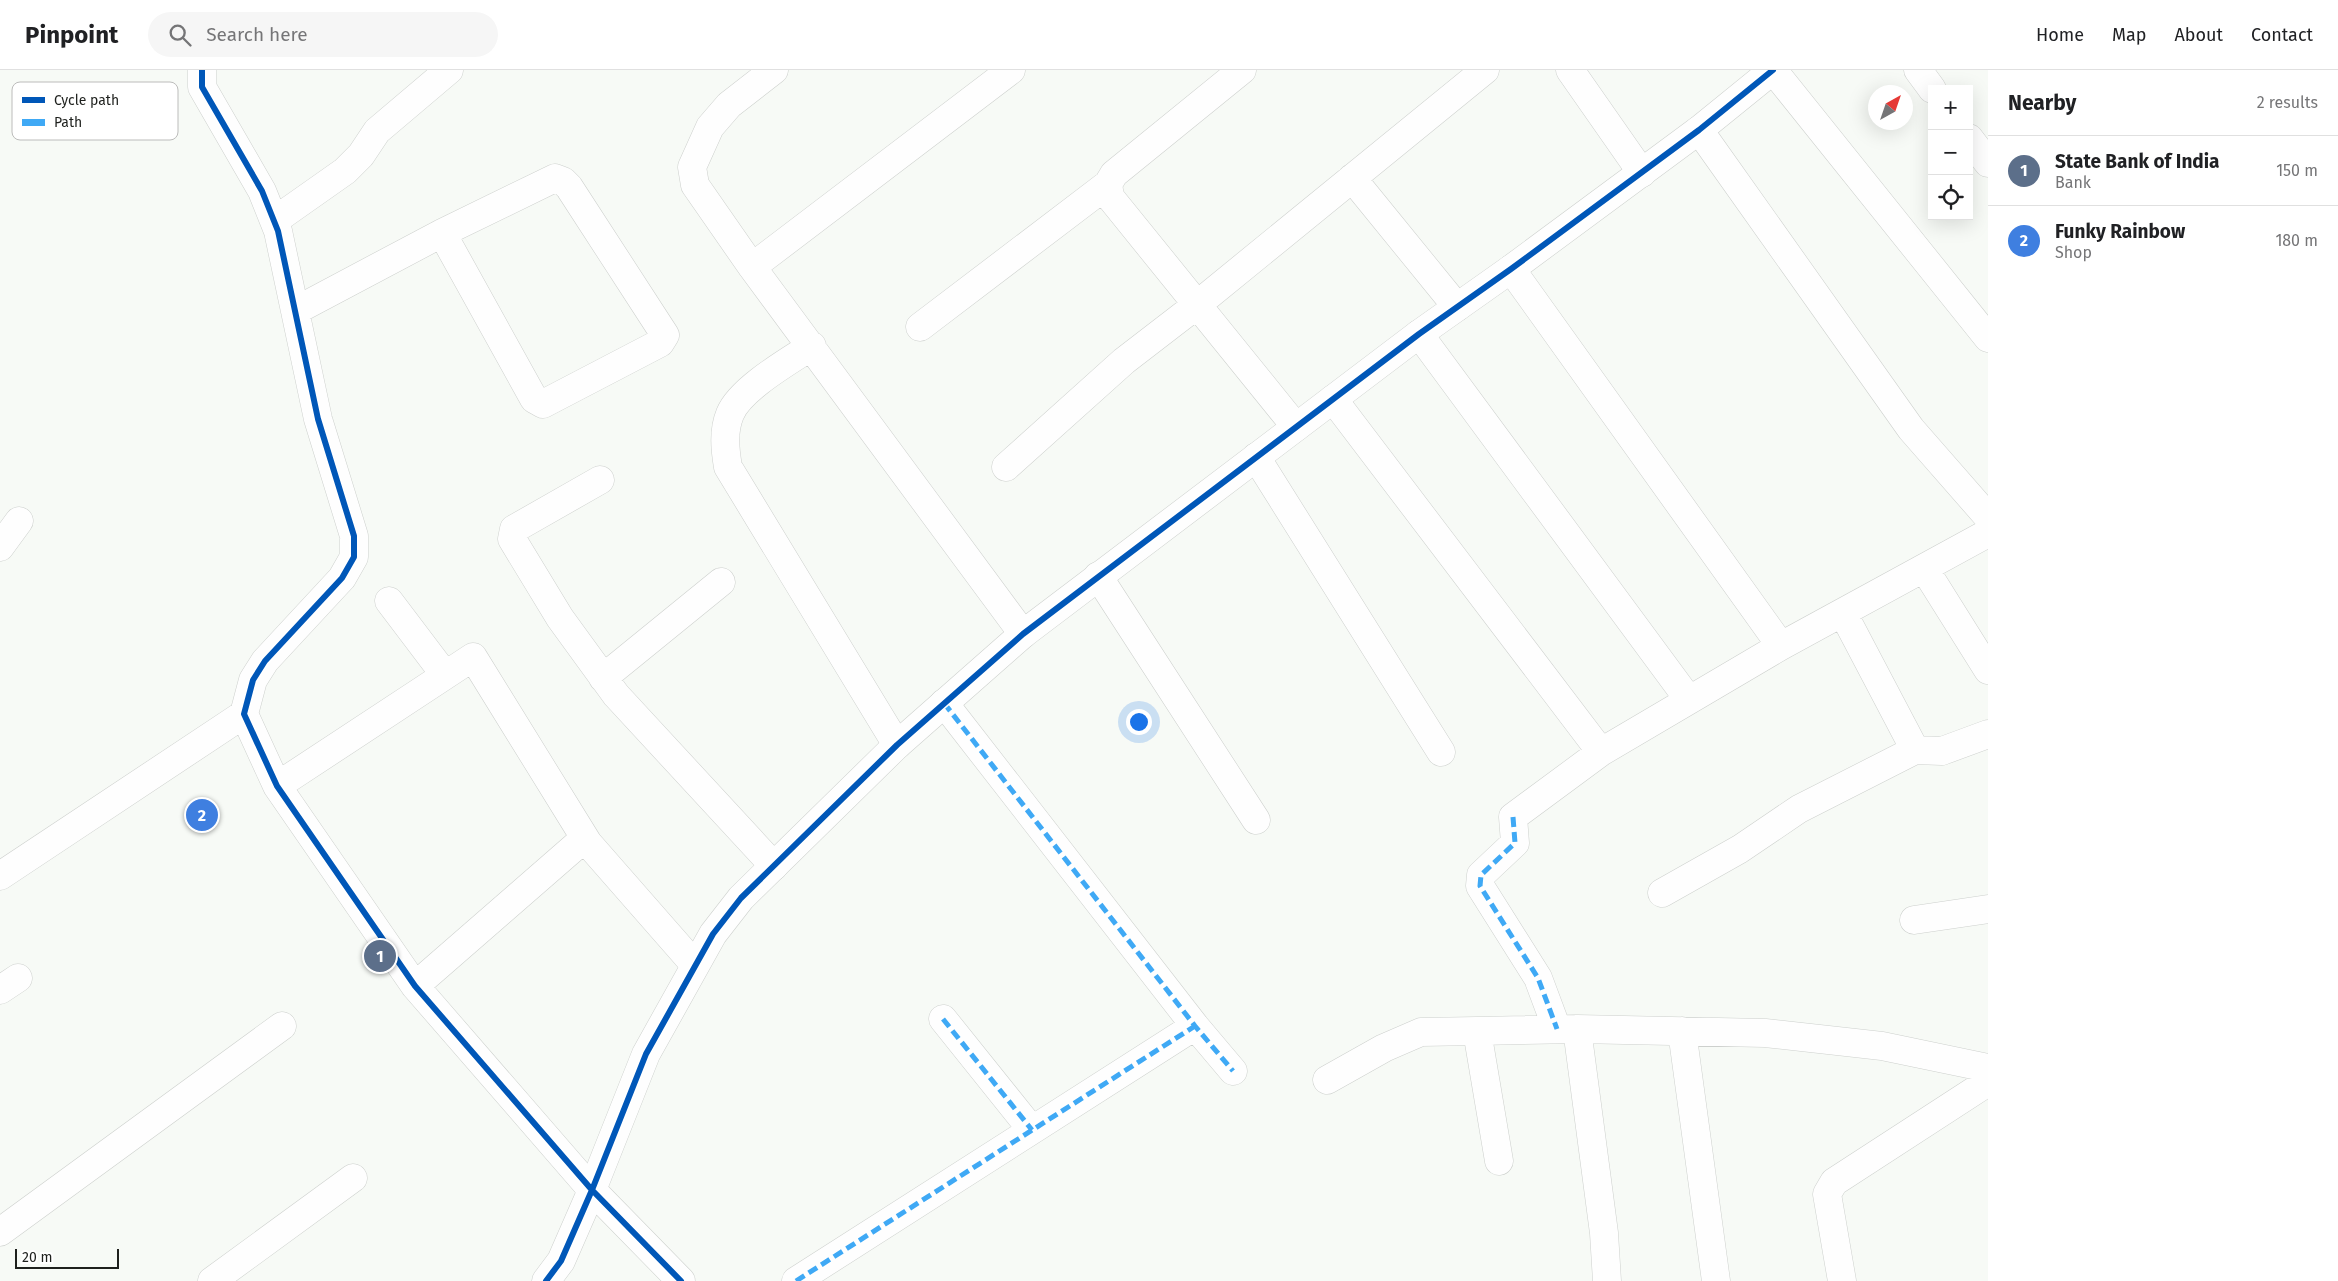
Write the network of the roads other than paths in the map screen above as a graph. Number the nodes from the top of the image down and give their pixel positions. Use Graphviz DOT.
graph roads {
  1 [pos="202,70"];
  2 [pos="449,70"];
  3 [pos="774,70"];
  4 [pos="1011,70"];
  5 [pos="1485,70"];
  6 [pos="1570,70"];
  7 [pos="1773,70"];
  8 [pos="1918,70"];
  9 [pos="1229,74"];
  10 [pos="1929,85"];
  11 [pos="1699,130"];
  12 [pos="1973,143"];
  13 [pos="1988,163"];
  14 [pos="1642,173"];
  15 [pos="1352,178"];
  16 [pos="1108,184"];
  17 [pos="274,221"];
  18 [pos="442,233"];
  19 [pos="752,268"];
  20 [pos="1511,269"];
  21 [pos="1198,304"];
  22 [pos="1457,307"];
  23 [pos="295,311"];
  24 [pos="920,327"];
  25 [pos="1419,334"];
  26 [pos="1988,338"];
  27 [pos="812,346"];
  28 [pos="1333,399"];
  29 [pos="1296,427"];
  30 [pos="1256,457"];
  31 [pos="1006,467"];
  32 [pos="600,480"];
  33 [pos="1988,517"];
  34 [pos="19,520"];
  35 [pos="1988,533"];
  36 [pos="0,547"];
  37 [pos="1924,568"];
  38 [pos="1098,576"];
  39 [pos="720,582"];
  40 [pos="389,601"];
  41 [pos="1843,613"];
  42 [pos="1023,634"];
  43 [pos="1782,646"];
  44 [pos="1988,670"];
  45 [pos="445,675"];
  46 [pos="603,678"];
  47 [pos="1690,700"];
  48 [pos="944,703"];
  49 [pos="244,714"];
  50 [pos="1988,734"];
  51 [pos="897,745"];
  52 [pos="1915,750"];
  53 [pos="1441,752"];
  54 [pos="1600,752"];
  55 [pos="277,786"];
  56 [pos="1256,820"];
  57 [pos="588,843"];
  58 [pos="774,866"];
  59 [pos="0,876"];
  60 [pos="1662,893"];
  61 [pos="1988,909"];
  62 [pos="1914,920"];
  63 [pos="694,964"];
  64 [pos="415,986"];
  65 [pos="942,1019"];
  66 [pos="282,1026"];
  67 [pos="1195,1026"];
  68 [pos="1567,1029"];
  69 [pos="1477,1031"];
  70 [pos="1682,1031"];
  71 [pos="1988,1068"];
  72 [pos="1233,1071"];
  73 [pos="1327,1080"];
  74 [pos="1988,1082"];
  75 [pos="1032,1130"];
  76 [pos="1499,1161"];
  77 [pos="353,1178"];
  78 [pos="592,1190"];
  79 [pos="0,1232"];
  80 [pos="212,1281"];
  81 [pos="546,1281"];
  82 [pos="680,1281"];
  83 [pos="796,1281"];
  84 [pos="1607,1281"];
  85 [pos="1716,1281"];
  86 [pos="1842,1281"];
  1 -- 17 [label="street"];
  2 -- 17 [label="street"];
  3 -- 19 [label="street"];
  4 -- 19 [label="street"];
  5 -- 15 [label="street"];
  6 -- 14 [label="street"];
  7 -- 11 [label="street"];
  7 -- 26 [label="street"];
  8 -- 10 [label="street"];
  9 -- 16 [label="street"];
  11 -- 14 [label="street"];
  11 -- 33 [label="street"];
  12 -- 13 [label="street"];
  14 -- 20 [label="street"];
  15 -- 21 [label="street"];
  15 -- 22 [label="street"];
  16 -- 21 [label="street"];
  16 -- 24 [label="street"];
  17 -- 23 [label="street"];
  18 -- 18 [label="street"];
  18 -- 23 [label="street"];
  19 -- 27 [label="street"];
  20 -- 22 [label="street"];
  20 -- 43 [label="street"];
  21 -- 29 [label="street"];
  21 -- 31 [label="street"];
  22 -- 25 [label="street"];
  23 -- 49 [label="street"];
  25 -- 28 [label="street"];
  25 -- 47 [label="street"];
  27 -- 42 [label="street"];
  27 -- 51 [label="street"];
  28 -- 29 [label="street"];
  28 -- 54 [label="street"];
  29 -- 30 [label="street"];
  30 -- 38 [label="street"];
  30 -- 53 [label="street"];
  32 -- 46 [label="street"];
  34 -- 36 [label="street"];
  35 -- 37 [label="street"];
  37 -- 41 [label="street"];
  37 -- 44 [label="street"];
  38 -- 42 [label="street"];
  38 -- 56 [label="street"];
  39 -- 46 [label="street"];
  40 -- 45 [label="street"];
  41 -- 43 [label="street"];
  41 -- 52 [label="street"];
  42 -- 48 [label="street"];
  43 -- 47 [label="street"];
  45 -- 55 [label="street"];
  45 -- 57 [label="street"];
  46 -- 58 [label="street"];
  47 -- 54 [label="street"];
  48 -- 51 [label="street"];
  48 -- 67 [label="street"];
  49 -- 55 [label="street"];
  49 -- 59 [label="street"];
  50 -- 52 [label="street"];
  51 -- 58 [label="street"];
  52 -- 60 [label="street"];
  54 -- 68 [label="street"];
  55 -- 64 [label="street"];
  57 -- 63 [label="street"];
  57 -- 64 [label="street"];
  58 -- 63 [label="street"];
  61 -- 62 [label="street"];
  63 -- 78 [label="street"];
  64 -- 78 [label="street"];
  65 -- 75 [label="street"];
  66 -- 79 [label="street"];
  67 -- 72 [label="street"];
  67 -- 75 [label="street"];
  68 -- 69 [label="street"];
  68 -- 70 [label="street"];
  68 -- 84 [label="street"];
  69 -- 73 [label="street"];
  69 -- 76 [label="street"];
  70 -- 71 [label="street"];
  70 -- 85 [label="street"];
  74 -- 86 [label="street"];
  75 -- 83 [label="street"];
  77 -- 80 [label="street"];
  78 -- 81 [label="street"];
  78 -- 82 [label="street"];
}
